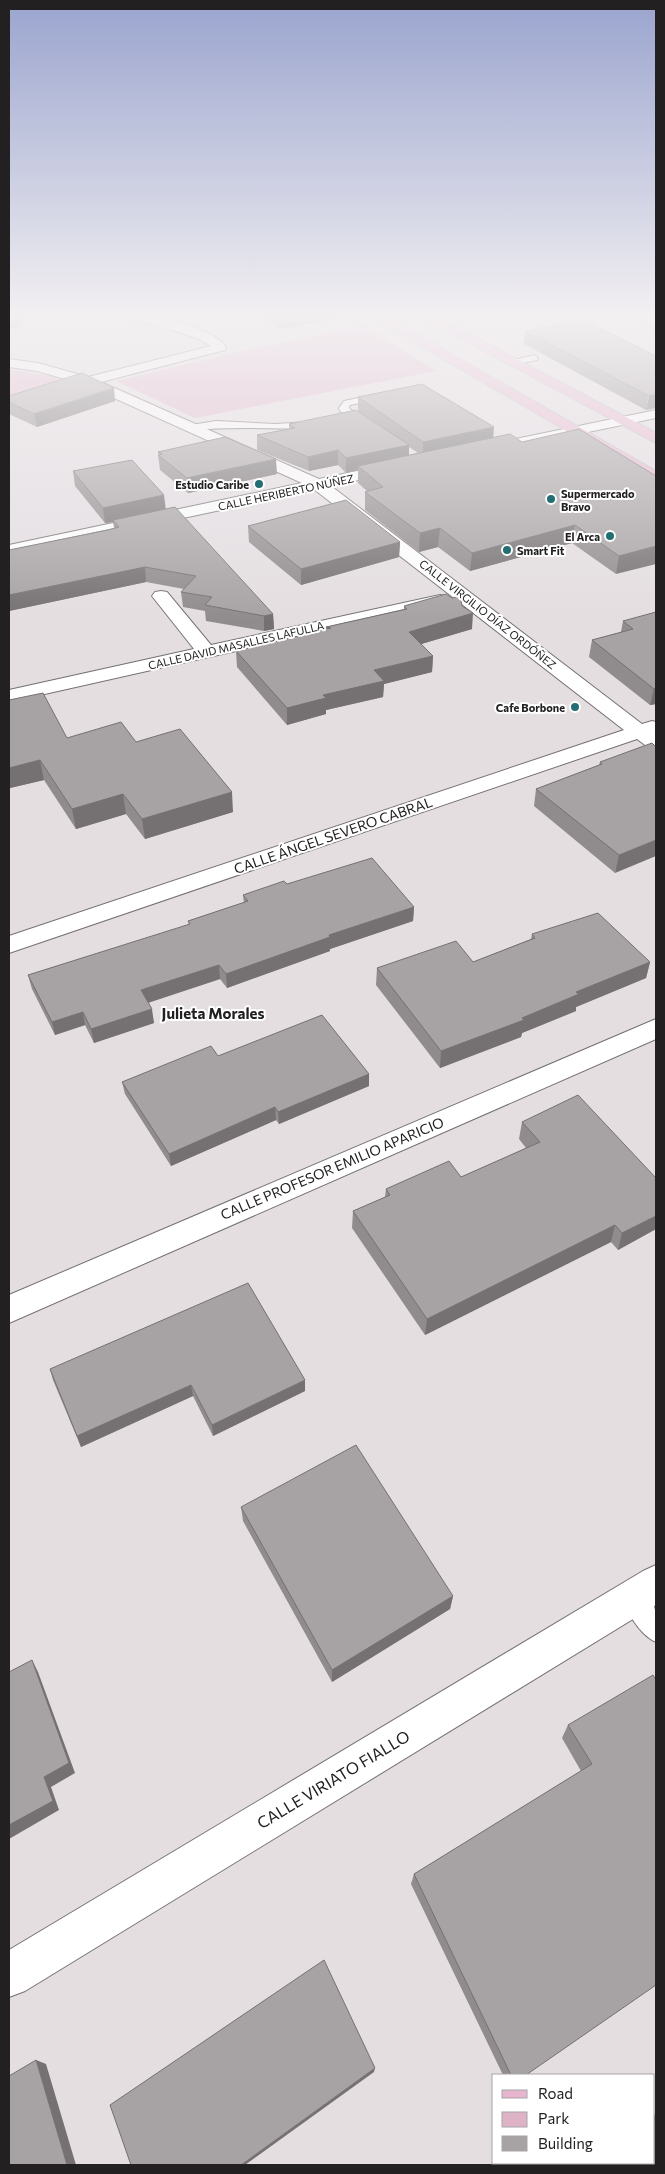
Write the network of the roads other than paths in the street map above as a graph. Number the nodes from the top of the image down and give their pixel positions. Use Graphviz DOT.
graph roads {
  1 [pos="166,416"];
  2 [pos="352,416"];
  3 [pos="551,416"];
  4 [pos="615,416"];
  5 [pos="642,416"];
  6 [pos="622,420"];
  7 [pos="310,425"];
  8 [pos="191,428"];
  9 [pos="576,431"];
  10 [pos="375,432"];
  11 [pos="492,434"];
  12 [pos="656,439"];
  13 [pos="508,444"];
  14 [pos="469,452"];
  15 [pos="411,464"];
  16 [pos="656,477"];
  17 [pos="319,485"];
  18 [pos="11,544"];
  19 [pos="463,595"];
  20 [pos="161,596"];
  21 [pos="206,652"];
  22 [pos="9,696"];
  23 [pos="651,734"];
  24 [pos="9,945"];
  25 [pos="656,1028"];
  26 [pos="9,1309"];
  27 [pos="649,1603"];
  28 [pos="9,1974"];
  1 -- 8 [label="street, CALLE VIRGILIO DÍAZ ORDÓÑEZ"];
  2 -- 10 [label="lane"];
  3 -- 9 [label="main road"];
  4 -- 6 [label="main road"];
  5 -- 6 [label="street"];
  6 -- 9 [label="street"];
  6 -- 12 [label="main road"];
  7 -- 8 [label="lane"];
  8 -- 17 [label="street, CALLE VIRGILIO DÍAZ ORDÓÑEZ"];
  9 -- 13 [label="street"];
  9 -- 16 [label="main road"];
  11 -- 13 [label="lane"];
  13 -- 14 [label="street"];
  15 -- 17 [label="street, CALLE HERIBERTO NÚÑEZ"];
  17 -- 18 [label="street, CALLE HERIBERTO NÚÑEZ"];
  17 -- 19 [label="street, CALLE VIRGILIO DÍAZ ORDÓÑEZ"];
  19 -- 21 [label="street, CALLE DAVID MASALLES LAFULLA"];
  19 -- 23 [label="street, CALLE VIRGILIO DÍAZ ORDÓÑEZ"];
  20 -- 21 [label="street"];
  21 -- 22 [label="street, CALLE DAVID MASALLES LAFULLA"];
  23 -- 24 [label="street, CALLE ÁNGEL SEVERO CABRAL"];
  25 -- 26 [label="street, CALLE PROFESOR EMILIO APARICIO"];
  27 -- 28 [label="street, CALLE VIRIATO FIALLO"];
}
